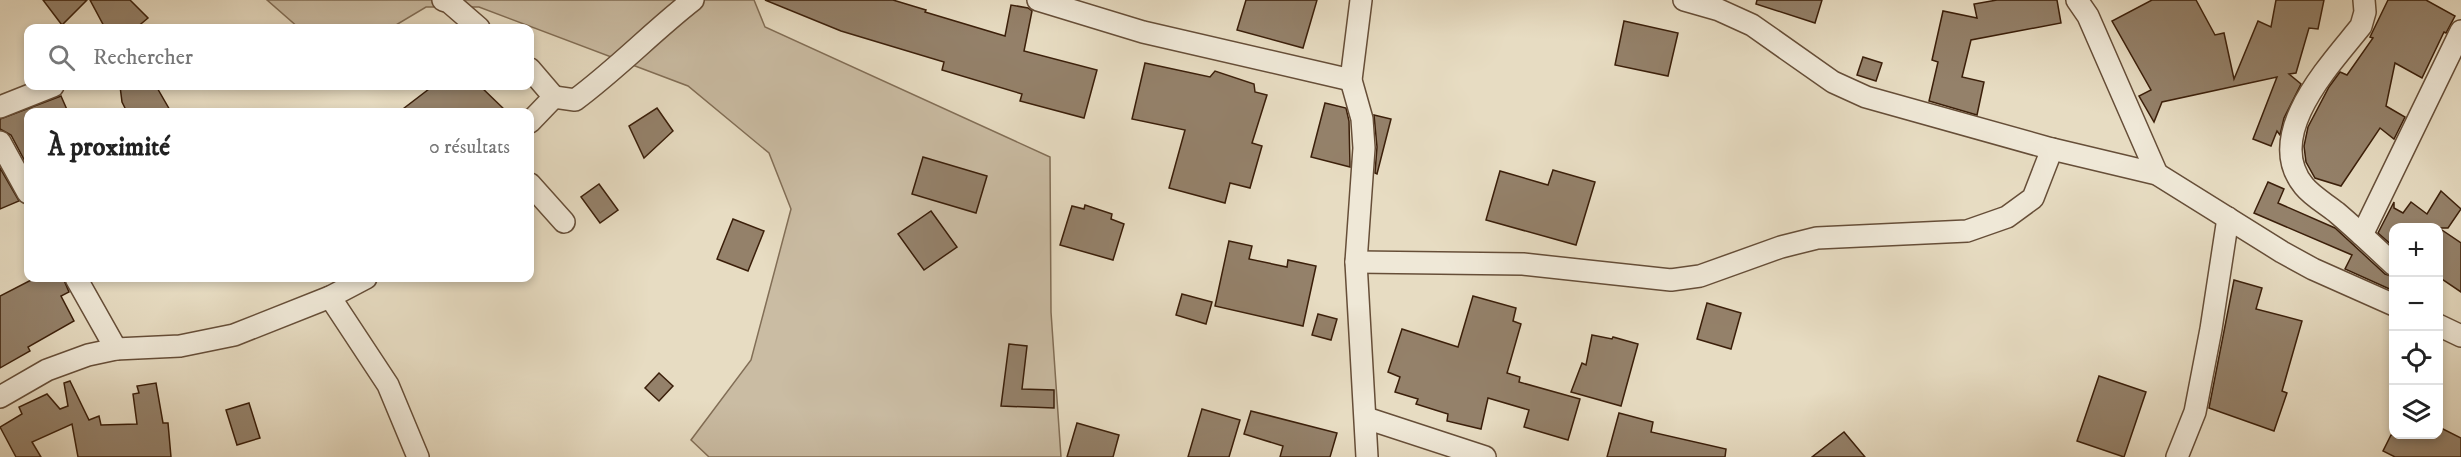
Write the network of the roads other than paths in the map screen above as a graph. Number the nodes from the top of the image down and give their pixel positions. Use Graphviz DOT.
graph roads {
  1 [pos="443,0"];
  2 [pos="693,0"];
  3 [pos="1038,0"];
  4 [pos="1361,0"];
  5 [pos="1684,0"];
  6 [pos="2077,0"];
  7 [pos="2364,0"];
  8 [pos="474,24"];
  9 [pos="2461,31"];
  10 [pos="534,74"];
  11 [pos="1351,80"];
  12 [pos="43,90"];
  13 [pos="554,97"];
  14 [pos="0,107"];
  15 [pos="534,118"];
  16 [pos="0,142"];
  17 [pos="2052,149"];
  18 [pos="2157,174"];
  19 [pos="24,186"];
  20 [pos="534,188"];
  21 [pos="2228,218"];
  22 [pos="564,222"];
  23 [pos="2362,235"];
  24 [pos="2389,260"];
  25 [pos="1356,262"];
  26 [pos="78,282"];
  27 [pos="358,282"];
  28 [pos="330,297"];
  29 [pos="2389,303"];
  30 [pos="116,349"];
  31 [pos="0,397"];
  32 [pos="1366,418"];
  33 [pos="418,457"];
  34 [pos="1367,457"];
  35 [pos="1485,457"];
  36 [pos="2177,457"];
  1 -- 8 [label="street"];
  2 -- 13 [label="street"];
  3 -- 11 [label="street"];
  4 -- 11 [label="street"];
  5 -- 17 [label="street"];
  6 -- 18 [label="street"];
  7 -- 23 [label="street"];
  9 -- 23 [label="street"];
  10 -- 13 [label="street"];
  11 -- 25 [label="street"];
  12 -- 14 [label="street"];
  13 -- 15 [label="street"];
  16 -- 19 [label="street"];
  17 -- 18 [label="street"];
  17 -- 25 [label="street"];
  18 -- 21 [label="street"];
  20 -- 22 [label="street"];
  21 -- 29 [label="street"];
  21 -- 36 [label="street"];
  23 -- 24 [label="street"];
  25 -- 32 [label="street"];
  26 -- 30 [label="street"];
  27 -- 28 [label="street"];
  28 -- 30 [label="street"];
  28 -- 33 [label="street"];
  30 -- 31 [label="street"];
  32 -- 34 [label="street"];
  32 -- 35 [label="street"];
}
